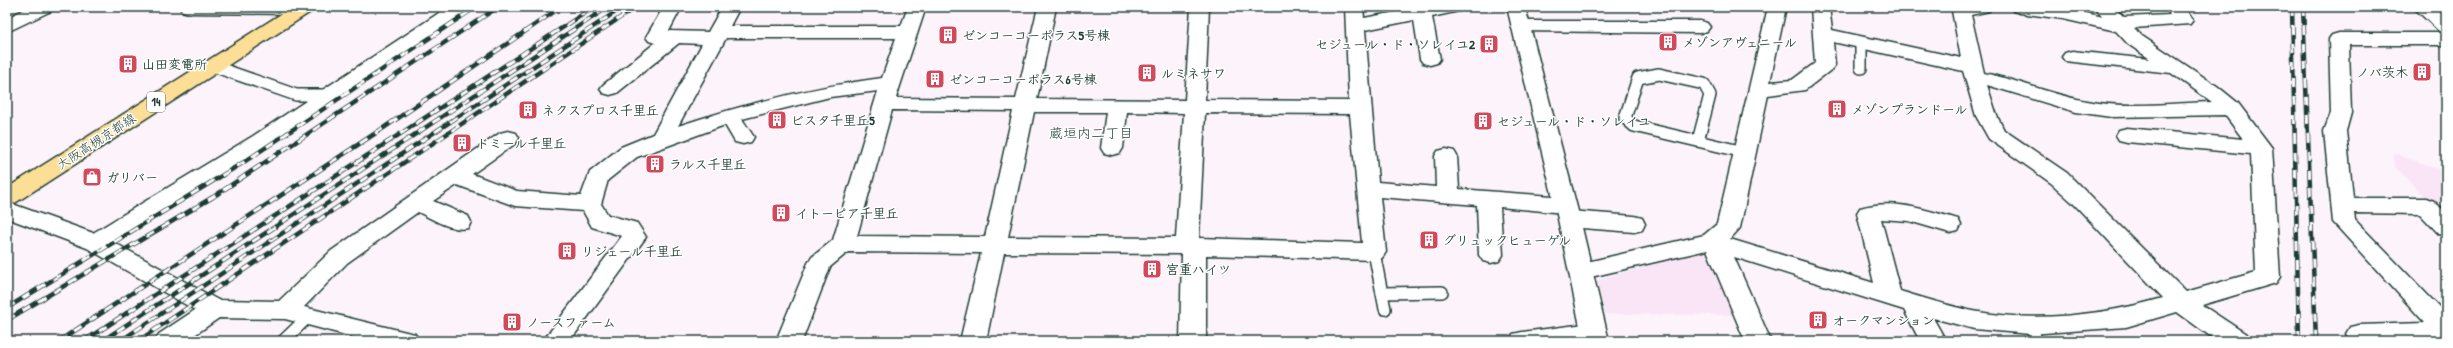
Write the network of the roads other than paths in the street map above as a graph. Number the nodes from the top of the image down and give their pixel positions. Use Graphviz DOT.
graph roads {
  1 [pos="44,7"];
  2 [pos="189,7"];
  3 [pos="461,7"];
  4 [pos="731,7"];
  5 [pos="917,7"];
  6 [pos="1047,7"];
  7 [pos="1200,7"];
  8 [pos="1452,7"];
  9 [pos="1777,7"];
  10 [pos="1820,7"];
  11 [pos="1982,7"];
  12 [pos="2020,7"];
  13 [pos="2175,7"];
  14 [pos="2422,7"];
  15 [pos="304,8"];
  16 [pos="670,12"];
  17 [pos="1422,13"];
  18 [pos="1354,17"];
  19 [pos="1518,17"];
  20 [pos="2115,19"];
  21 [pos="7,26"];
  22 [pos="1700,27"];
  23 [pos="2446,27"];
  24 [pos="908,32"];
  25 [pos="1823,34"];
  26 [pos="717,35"];
  27 [pos="673,38"];
  28 [pos="2446,39"];
  29 [pos="1861,43"];
  30 [pos="2072,57"];
  31 [pos="1430,59"];
  32 [pos="213,66"];
  33 [pos="2175,67"];
  34 [pos="1860,68"];
  35 [pos="1974,72"];
  36 [pos="890,83"];
  37 [pos="610,89"];
  38 [pos="1757,90"];
  39 [pos="330,95"];
  40 [pos="884,104"];
  41 [pos="1026,106"];
  42 [pos="1117,106"];
  43 [pos="1194,107"];
  44 [pos="1360,108"];
  45 [pos="2231,108"];
  46 [pos="730,116"];
  47 [pos="2127,135"];
  48 [pos="743,137"];
  49 [pos="508,138"];
  50 [pos="661,139"];
  51 [pos="1698,141"];
  52 [pos="1112,148"];
  53 [pos="2261,148"];
  54 [pos="1744,152"];
  55 [pos="1446,156"];
  56 [pos="455,176"];
  57 [pos="1368,189"];
  58 [pos="1448,196"];
  59 [pos="7,198"];
  60 [pos="1488,199"];
  61 [pos="417,203"];
  62 [pos="590,204"];
  63 [pos="2343,205"];
  64 [pos="7,210"];
  65 [pos="1567,212"];
  66 [pos="460,222"];
  67 [pos="1634,224"];
  68 [pos="1950,225"];
  69 [pos="2446,227"];
  70 [pos="95,242"];
  71 [pos="1713,242"];
  72 [pos="843,244"];
  73 [pos="995,245"];
  74 [pos="1190,246"];
  75 [pos="1374,252"];
  76 [pos="1491,255"];
  77 [pos="1582,271"];
  78 [pos="1442,292"];
  79 [pos="1382,293"];
  80 [pos="1889,297"];
  81 [pos="2182,302"];
  82 [pos="1913,304"];
  83 [pos="1385,308"];
  84 [pos="214,309"];
  85 [pos="285,310"];
  86 [pos="308,317"];
  87 [pos="2446,331"];
  88 [pos="2084,332"];
  89 [pos="2034,333"];
  90 [pos="2359,334"];
  91 [pos="355,336"];
  92 [pos="1595,336"];
  93 [pos="168,341"];
  94 [pos="283,341"];
  95 [pos="406,341"];
  96 [pos="556,341"];
  97 [pos="789,341"];
  98 [pos="973,341"];
  99 [pos="1193,341"];
  100 [pos="1522,341"];
  101 [pos="1758,341"];
  102 [pos="1933,341"];
  103 [pos="2237,341"];
  1 -- 21 [label="street"];
  2 -- 15 [label="street"];
  3 -- 39 [label="street"];
  4 -- 26 [label="street"];
  5 -- 24 [label="street"];
  6 -- 41 [label="street"];
  7 -- 43 [label="street"];
  8 -- 17 [label="street"];
  9 -- 38 [label="street"];
  10 -- 25 [label="street"];
  11 -- 35 [label="street"];
  12 -- 20 [label="street"];
  13 -- 20 [label="street"];
  14 -- 23 [label="street"];
  15 -- 32 [label="main road, 大阪高槻京都線 / 14"];
  16 -- 27 [label="street"];
  17 -- 18 [label="street"];
  17 -- 31 [label="street"];
  18 -- 44 [label="street"];
  19 -- 22 [label="street"];
  19 -- 65 [label="street"];
  20 -- 33 [label="street"];
  24 -- 26 [label="street"];
  24 -- 36 [label="street"];
  25 -- 29 [label="street"];
  25 -- 38 [label="street"];
  26 -- 27 [label="street"];
  26 -- 50 [label="street"];
  27 -- 37 [label="street"];
  28 -- 63 [label="street"];
  29 -- 34 [label="lane"];
  29 -- 35 [label="street"];
  30 -- 33 [label="street"];
  32 -- 39 [label="lane"];
  32 -- 59 [label="main road, 大阪高槻京都線 / 14"];
  33 -- 45 [label="street"];
  35 -- 45 [label="street"];
  35 -- 81 [label="street"];
  36 -- 40 [label="street"];
  36 -- 46 [label="street"];
  38 -- 54 [label="street"];
  39 -- 70 [label="street"];
  40 -- 41 [label="street"];
  40 -- 72 [label="street"];
  41 -- 42 [label="street"];
  41 -- 73 [label="street"];
  42 -- 43 [label="street"];
  42 -- 52 [label="street"];
  43 -- 44 [label="street"];
  43 -- 74 [label="street"];
  44 -- 57 [label="street"];
  45 -- 53 [label="street"];
  46 -- 48 [label="street"];
  46 -- 50 [label="street"];
  47 -- 53 [label="street"];
  49 -- 56 [label="street"];
  50 -- 62 [label="street"];
  51 -- 51 [label="lane"];
  51 -- 54 [label="lane"];
  53 -- 81 [label="street"];
  54 -- 71 [label="street"];
  55 -- 58 [label="street"];
  56 -- 61 [label="street"];
  56 -- 62 [label="street"];
  57 -- 58 [label="street"];
  57 -- 75 [label="street"];
  58 -- 60 [label="street"];
  60 -- 65 [label="street"];
  60 -- 76 [label="street"];
  61 -- 66 [label="street"];
  61 -- 85 [label="street"];
  62 -- 96 [label="street"];
  63 -- 69 [label="street"];
  63 -- 87 [label="street"];
  64 -- 70 [label="street"];
  65 -- 67 [label="street"];
  65 -- 77 [label="street"];
  68 -- 80 [label="street"];
  70 -- 84 [label="street"];
  71 -- 77 [label="street"];
  71 -- 80 [label="street"];
  71 -- 101 [label="street"];
  72 -- 73 [label="street"];
  72 -- 97 [label="street"];
  73 -- 74 [label="street"];
  73 -- 98 [label="street"];
  74 -- 75 [label="street"];
  74 -- 99 [label="street"];
  75 -- 79 [label="lane"];
  77 -- 92 [label="street"];
  78 -- 79 [label="lane"];
  79 -- 83 [label="lane"];
  80 -- 82 [label="street"];
  81 -- 88 [label="street"];
  81 -- 103 [label="street"];
  82 -- 89 [label="street"];
  82 -- 102 [label="street"];
  84 -- 85 [label="street"];
  84 -- 93 [label="street"];
  85 -- 86 [label="street"];
  86 -- 91 [label="street"];
  86 -- 94 [label="lane"];
  87 -- 90 [label="street"];
  88 -- 89 [label="street"];
  91 -- 95 [label="street"];
  92 -- 100 [label="street"];
}
